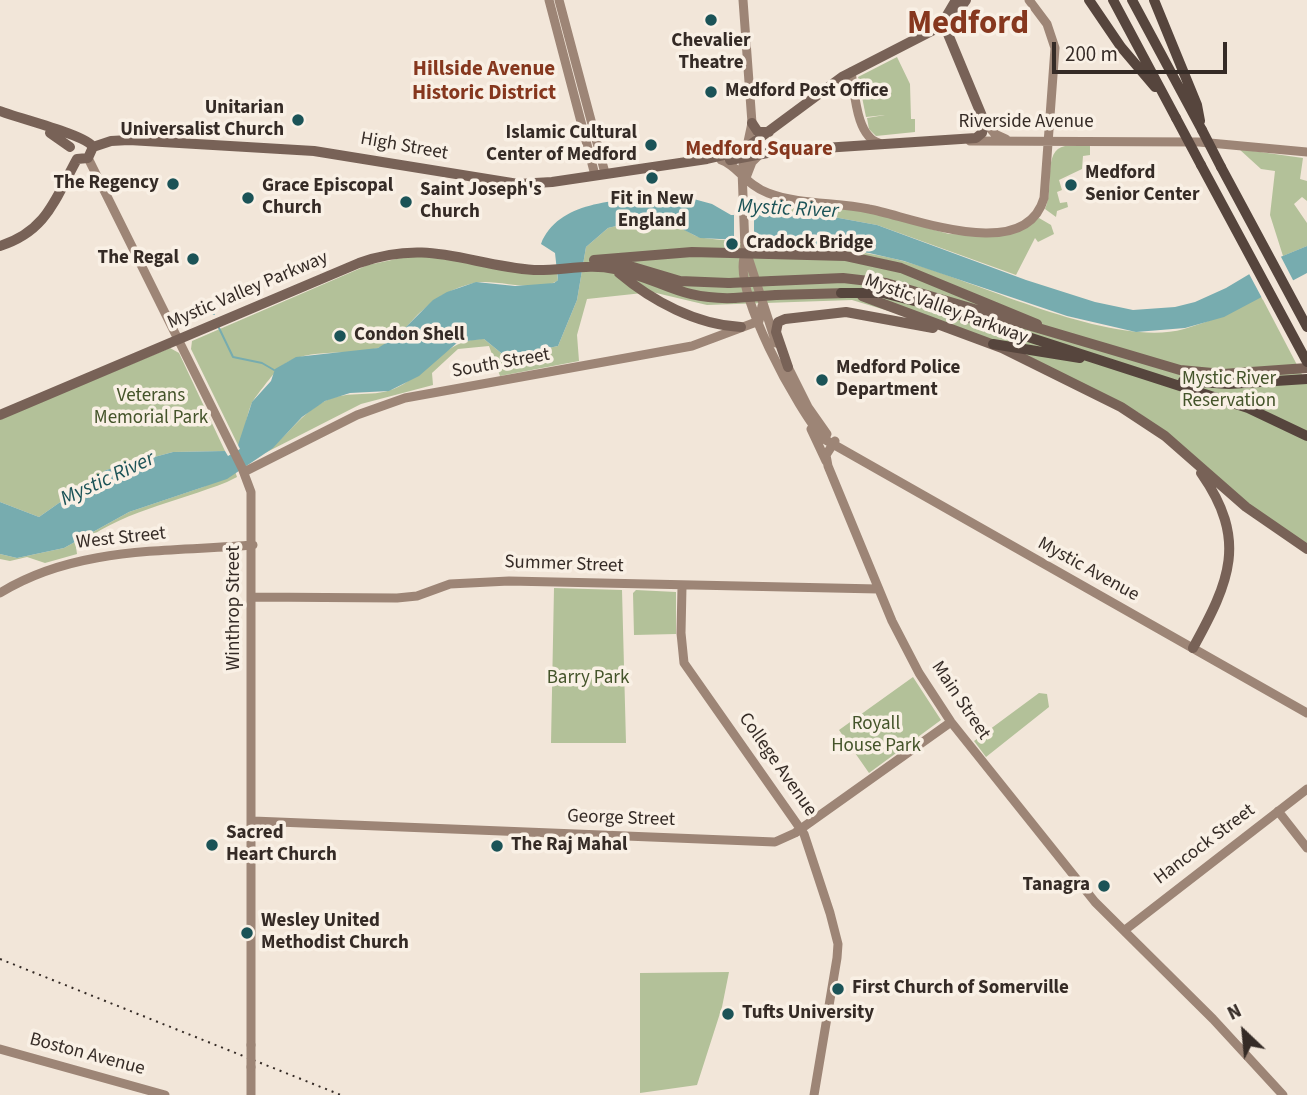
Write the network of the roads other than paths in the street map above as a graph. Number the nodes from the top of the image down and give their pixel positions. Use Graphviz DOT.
graph roads {
  1 [pos="549,0"];
  2 [pos="559,0"];
  3 [pos="743,0"];
  4 [pos="956,0"];
  5 [pos="966,0"];
  6 [pos="1029,0"];
  7 [pos="1089,0"];
  8 [pos="1113,0"];
  9 [pos="1132,0"];
  10 [pos="1154,0"];
  11 [pos="943,22"];
  12 [pos="851,72"];
  13 [pos="1167,101"];
  14 [pos="0,111"];
  15 [pos="585,116"];
  16 [pos="984,121"];
  17 [pos="752,123"];
  18 [pos="1199,124"];
  19 [pos="40,127"];
  20 [pos="772,130"];
  21 [pos="79,138"];
  22 [pos="963,140"];
  23 [pos="1015,140"];
  24 [pos="1049,141"];
  25 [pos="879,143"];
  26 [pos="70,147"];
  27 [pos="93,147"];
  28 [pos="1307,152"];
  29 [pos="746,153"];
  30 [pos="760,154"];
  31 [pos="83,159"];
  32 [pos="707,159"];
  33 [pos="721,160"];
  34 [pos="600,174"];
  35 [pos="745,180"];
  36 [pos="772,194"];
  37 [pos="744,211"];
  38 [pos="0,246"];
  39 [pos="746,247"];
  40 [pos="590,263"];
  41 [pos="613,268"];
  42 [pos="841,293"];
  43 [pos="762,306"];
  44 [pos="759,321"];
  45 [pos="741,327"];
  46 [pos="1307,327"];
  47 [pos="961,332"];
  48 [pos="1069,339"];
  49 [pos="178,340"];
  50 [pos="993,344"];
  51 [pos="1117,364"];
  52 [pos="788,368"];
  53 [pos="1305,371"];
  54 [pos="1146,373"];
  55 [pos="0,415"];
  56 [pos="808,421"];
  57 [pos="1307,436"];
  58 [pos="836,444"];
  59 [pos="1185,453"];
  60 [pos="828,466"];
  61 [pos="243,470"];
  62 [pos="837,485"];
  63 [pos="253,545"];
  64 [pos="1307,549"];
  65 [pos="682,587"];
  66 [pos="878,589"];
  67 [pos="0,593"];
  68 [pos="253,597"];
  69 [pos="1193,648"];
  70 [pos="1307,713"];
  71 [pos="951,722"];
  72 [pos="1307,789"];
  73 [pos="1278,811"];
  74 [pos="253,821"];
  75 [pos="801,829"];
  76 [pos="1307,848"];
  77 [pos="1125,930"];
  78 [pos="0,1049"];
  79 [pos="165,1095"];
  80 [pos="251,1095"];
  81 [pos="814,1095"];
  82 [pos="1283,1095"];
  1 -- 15 [label="street"];
  2 -- 15 [label="street"];
  3 -- 17 [label="street"];
  4 -- 11 [label="main road"];
  5 -- 11 [label="main road"];
  6 -- 24 [label="street"];
  7 -- 13 [label="highway"];
  8 -- 13 [label="highway"];
  9 -- 18 [label="highway"];
  10 -- 18 [label="highway"];
  11 -- 12 [label="main road"];
  11 -- 16 [label="main road"];
  12 -- 20 [label="main road"];
  12 -- 25 [label="street"];
  13 -- 53 [label="highway, bridge"];
  14 -- 19 [label="main road"];
  15 -- 34 [label="street"];
  16 -- 22 [label="main road"];
  16 -- 23 [label="street"];
  17 -- 20 [label="main road"];
  17 -- 29 [label="street"];
  18 -- 46 [label="highway, bridge"];
  19 -- 21 [label="main road"];
  19 -- 26 [label="main road"];
  20 -- 29 [label="main road"];
  21 -- 26 [label="main road"];
  21 -- 27 [label="main road"];
  22 -- 23 [label="street, Riverside Avenue"];
  22 -- 25 [label="main road, Riverside Avenue"];
  23 -- 24 [label="street, Riverside Avenue"];
  24 -- 28 [label="street, Riverside Avenue"];
  24 -- 36 [label="street"];
  25 -- 30 [label="main road, Riverside Avenue"];
  26 -- 31 [label="main road"];
  27 -- 31 [label="main road"];
  27 -- 34 [label="main road, High Street"];
  29 -- 30 [label="main road, Riverside Avenue"];
  29 -- 32 [label="main road, High Street"];
  29 -- 33 [label="main road, High Street"];
  29 -- 35 [label="street"];
  30 -- 35 [label="street"];
  31 -- 38 [label="main road"];
  31 -- 49 [label="street, Winthrop Street"];
  32 -- 33 [label="main road, High Street"];
  32 -- 34 [label="main road, High Street"];
  33 -- 35 [label="street"];
  35 -- 36 [label="street"];
  35 -- 37 [label="street"];
  36 -- 37 [label="street"];
  37 -- 39 [label="street"];
  39 -- 40 [label="main road"];
  39 -- 43 [label="street"];
  39 -- 44 [label="street"];
  39 -- 48 [label="main road"];
  40 -- 41 [label="main road, Mystic Valley Parkway"];
  40 -- 48 [label="main road, Mystic Valley Parkway, bridge"];
  40 -- 49 [label="main road, Mystic Valley Parkway"];
  41 -- 42 [label="main road, Mystic Valley Parkway, bridge"];
  41 -- 45 [label="main road"];
  42 -- 47 [label="main road, Mystic Valley Parkway"];
  42 -- 51 [label="highway"];
  43 -- 44 [label="street"];
  43 -- 52 [label="street"];
  44 -- 45 [label="street, South Street"];
  44 -- 56 [label="street"];
  45 -- 61 [label="street, South Street"];
  47 -- 50 [label="main road, Mystic Valley Parkway"];
  47 -- 52 [label="main road"];
  48 -- 53 [label="main road, Mystic Valley Parkway"];
  49 -- 55 [label="main road, Mystic Valley Parkway"];
  49 -- 61 [label="street, Winthrop Street"];
  50 -- 51 [label="highway"];
  50 -- 59 [label="main road, Mystic Valley Parkway"];
  51 -- 54 [label="highway"];
  52 -- 58 [label="street"];
  53 -- 54 [label="highway"];
  54 -- 57 [label="highway"];
  56 -- 58 [label="street"];
  56 -- 60 [label="street, Main Street"];
  58 -- 60 [label="street"];
  58 -- 62 [label="street"];
  58 -- 69 [label="street, Mystic Avenue"];
  59 -- 64 [label="main road, Mystic Valley Parkway"];
  59 -- 69 [label="main road"];
  60 -- 62 [label="street, Main Street"];
  61 -- 63 [label="street, Winthrop Street"];
  62 -- 66 [label="street, Main Street"];
  63 -- 67 [label="street, West Street"];
  63 -- 68 [label="street, Winthrop Street"];
  65 -- 66 [label="street, Summer Street"];
  65 -- 68 [label="street, Summer Street"];
  65 -- 75 [label="street, College Avenue"];
  66 -- 71 [label="street, Main Street"];
  68 -- 74 [label="street, Winthrop Street"];
  69 -- 70 [label="street, Mystic Avenue"];
  71 -- 75 [label="street, George Street"];
  71 -- 77 [label="street, Main Street"];
  72 -- 73 [label="street, Hancock Street"];
  73 -- 76 [label="street"];
  73 -- 77 [label="street, Hancock Street"];
  74 -- 75 [label="street, George Street"];
  74 -- 80 [label="street, Winthrop Street, bridge"];
  75 -- 81 [label="street, College Avenue"];
  77 -- 82 [label="street, Main Street"];
  78 -- 79 [label="street, Boston Avenue"];
}
